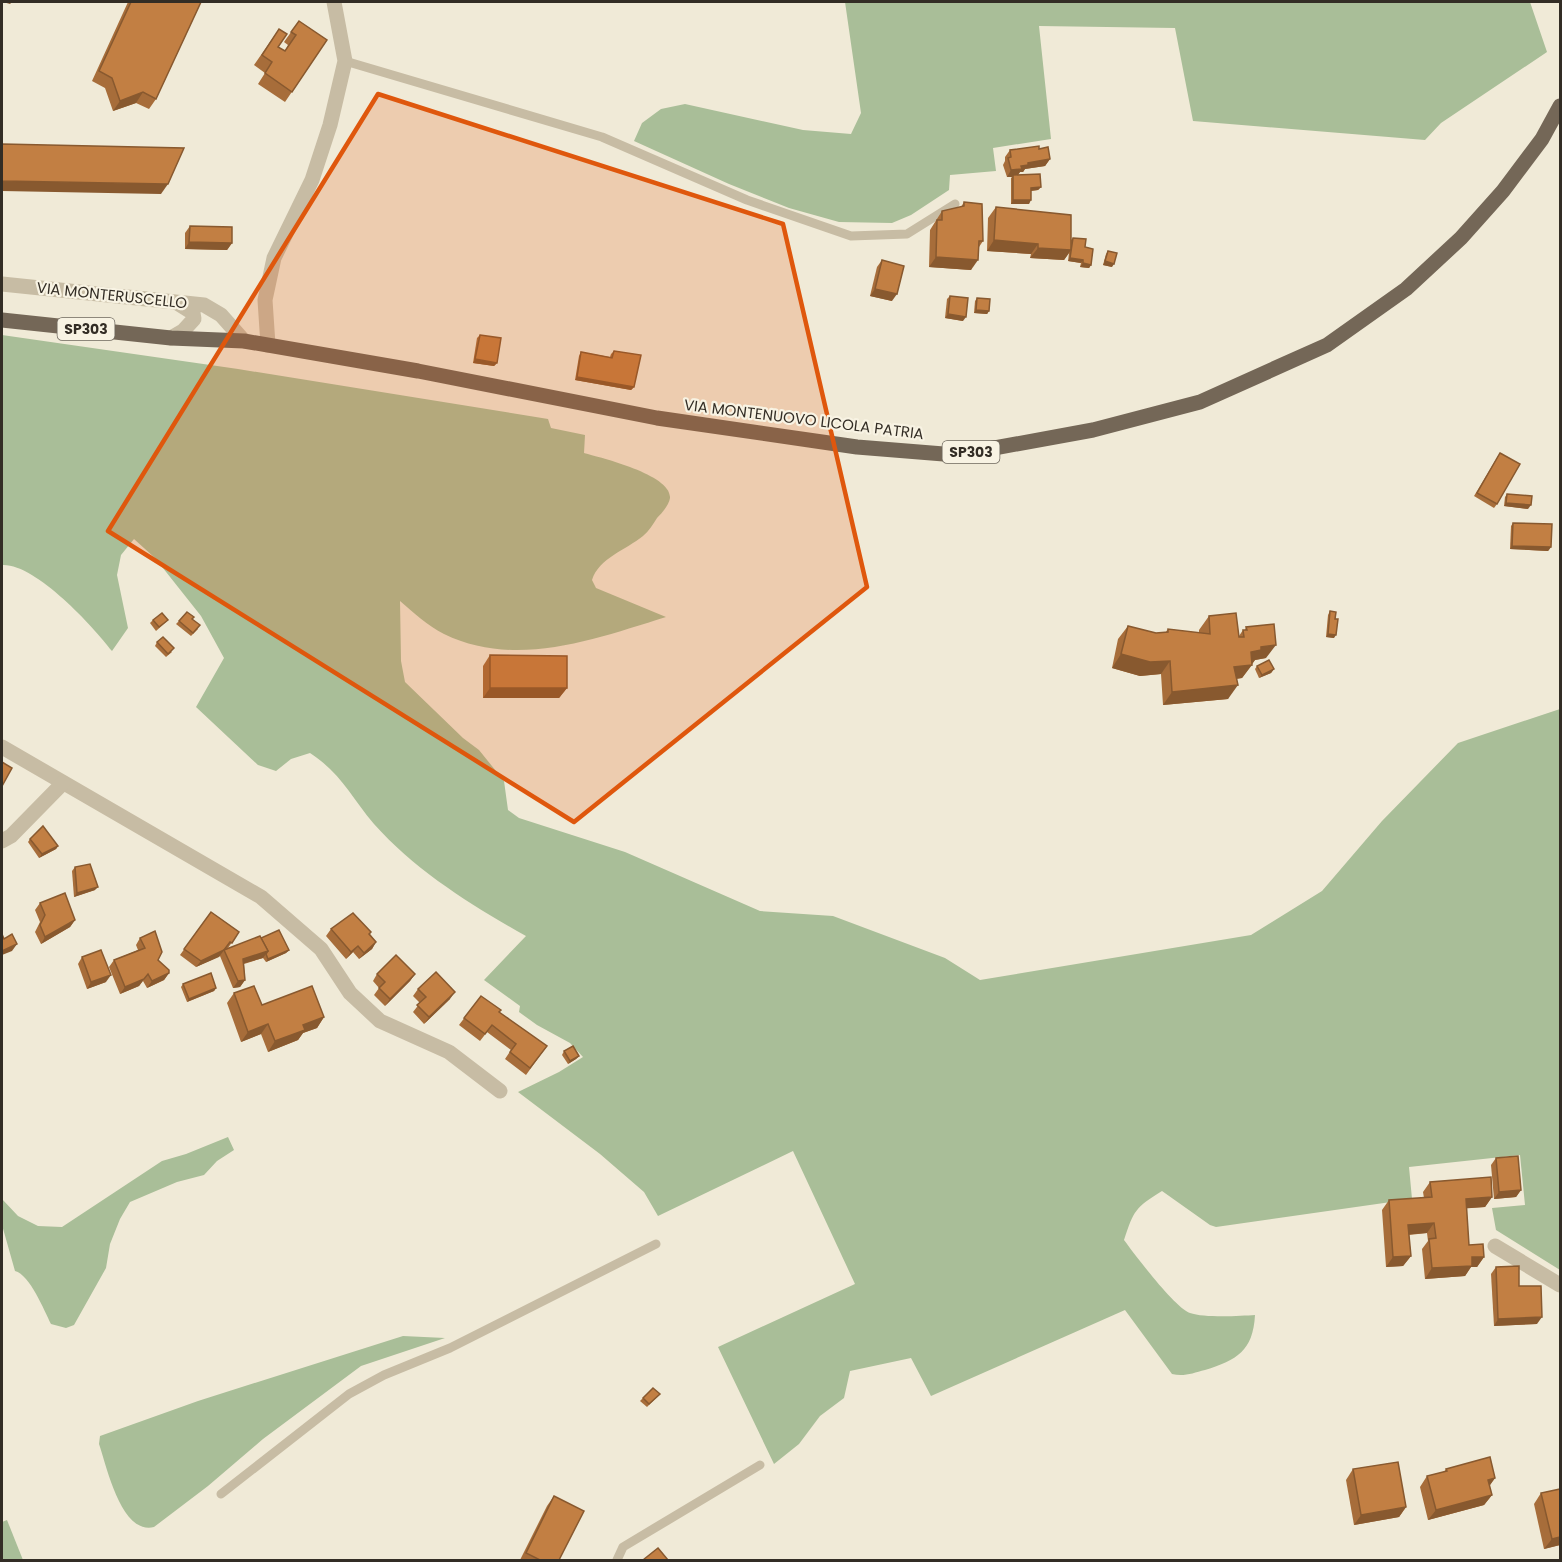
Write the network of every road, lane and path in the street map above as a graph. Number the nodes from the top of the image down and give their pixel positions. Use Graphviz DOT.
graph roads {
  1 [pos="334,2"];
  2 [pos="345,61"];
  3 [pos="1560,106"];
  4 [pos="955,204"];
  5 [pos="2,284"];
  6 [pos="172,301"];
  7 [pos="2,320"];
  8 [pos="171,338"];
  9 [pos="244,341"];
  10 [pos="268,345"];
  11 [pos="2,747"];
  12 [pos="63,783"];
  13 [pos="2,841"];
  14 [pos="500,1091"];
  15 [pos="656,1244"];
  16 [pos="1496,1246"];
  17 [pos="1560,1285"];
  18 [pos="760,1465"];
  19 [pos="221,1494"];
  20 [pos="617,1560"];
  1 -- 2 [label="street"];
  2 -- 4 [label="lane"];
  2 -- 10 [label="street"];
  3 -- 10 [label="main road, VIA MONTENUOVO LICOLA PATRIA / SP303"];
  5 -- 6 [label="street, VIA MONTERUSCELLO"];
  6 -- 8 [label="street"];
  6 -- 9 [label="street, VIA MONTERUSCELLO"];
  7 -- 8 [label="main road, VIA MONTENUOVO LICOLA PATRIA / SP303"];
  8 -- 9 [label="main road, VIA MONTENUOVO LICOLA PATRIA / SP303"];
  9 -- 10 [label="main road, VIA MONTENUOVO LICOLA PATRIA / SP303"];
  11 -- 12 [label="street"];
  12 -- 13 [label="street"];
  12 -- 14 [label="street"];
  15 -- 19 [label="lane"];
  16 -- 17 [label="street"];
  18 -- 20 [label="lane"];
}
